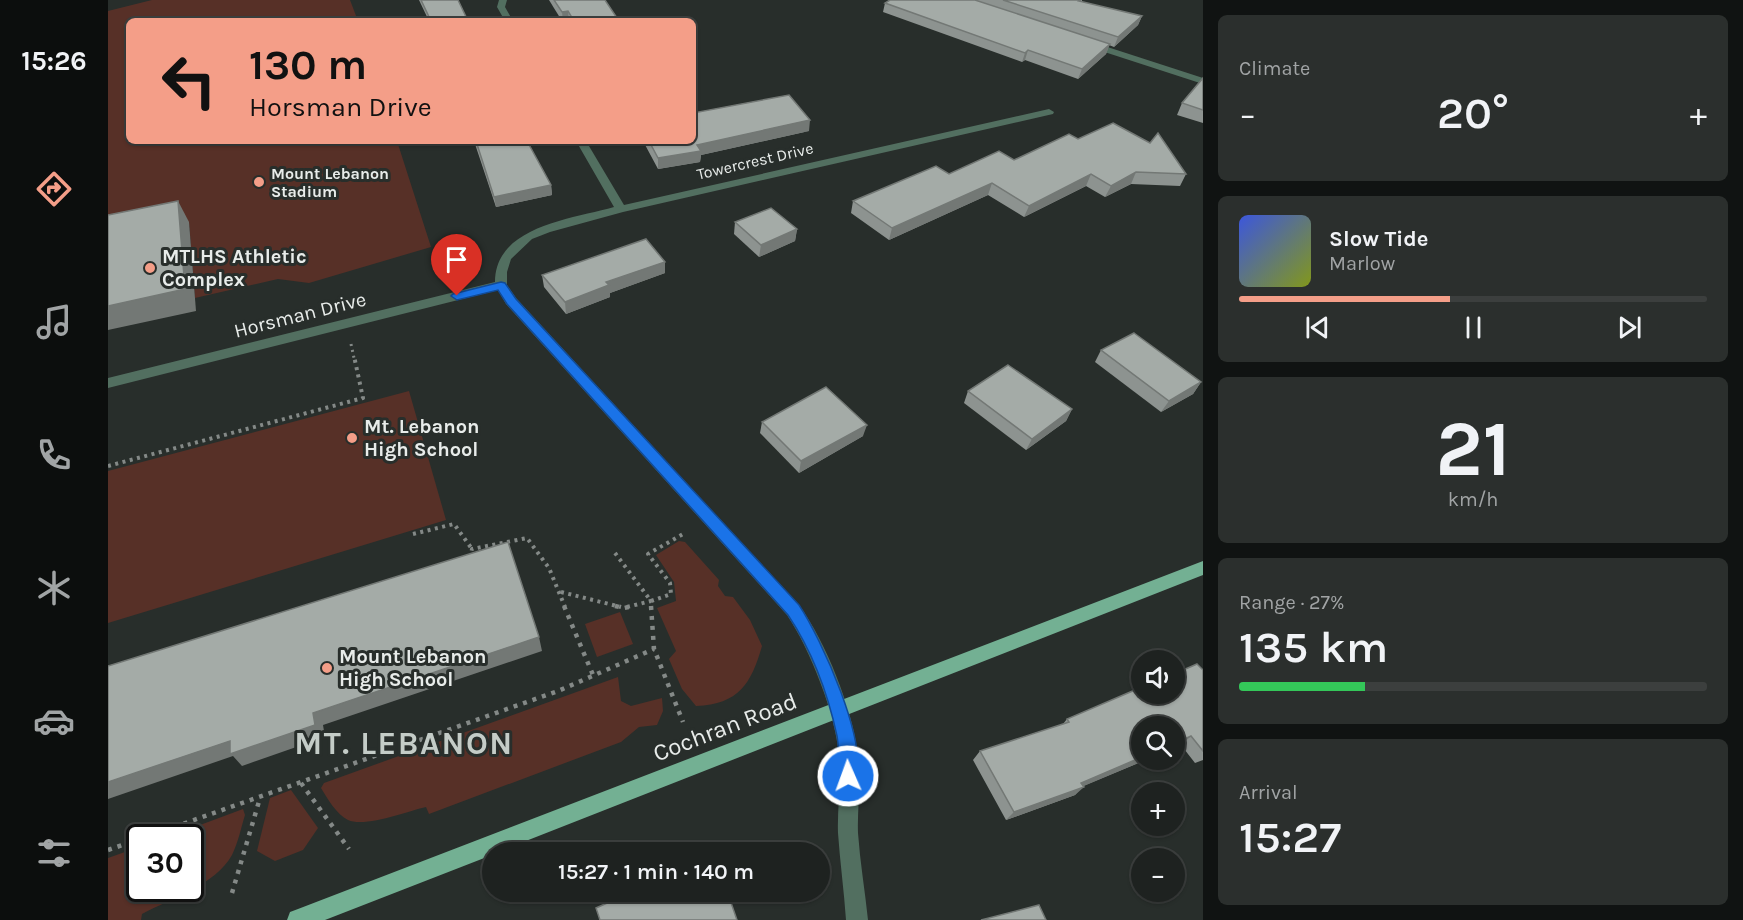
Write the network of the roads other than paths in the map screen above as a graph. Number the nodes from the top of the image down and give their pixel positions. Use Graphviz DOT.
graph roads {
  1 [pos="502,4"];
  2 [pos="508,18"];
  3 [pos="1079,40"];
  4 [pos="1203,81"];
  5 [pos="1049,111"];
  6 [pos="583,144"];
  7 [pos="621,209"];
  8 [pos="501,285"];
  9 [pos="108,383"];
  10 [pos="1203,568"];
  11 [pos="837,710"];
  12 [pos="298,920"];
  13 [pos="857,920"];
  1 -- 2 [label="street"];
  3 -- 4 [label="street"];
  5 -- 7 [label="street, Towercrest Drive"];
  6 -- 7 [label="street"];
  7 -- 8 [label="street, Towercrest Drive"];
  8 -- 9 [label="street, Horsman Drive"];
  8 -- 11 [label="street"];
  10 -- 11 [label="main road, Cochran Road"];
  11 -- 12 [label="main road, Cochran Road"];
  11 -- 13 [label="street"];
}
